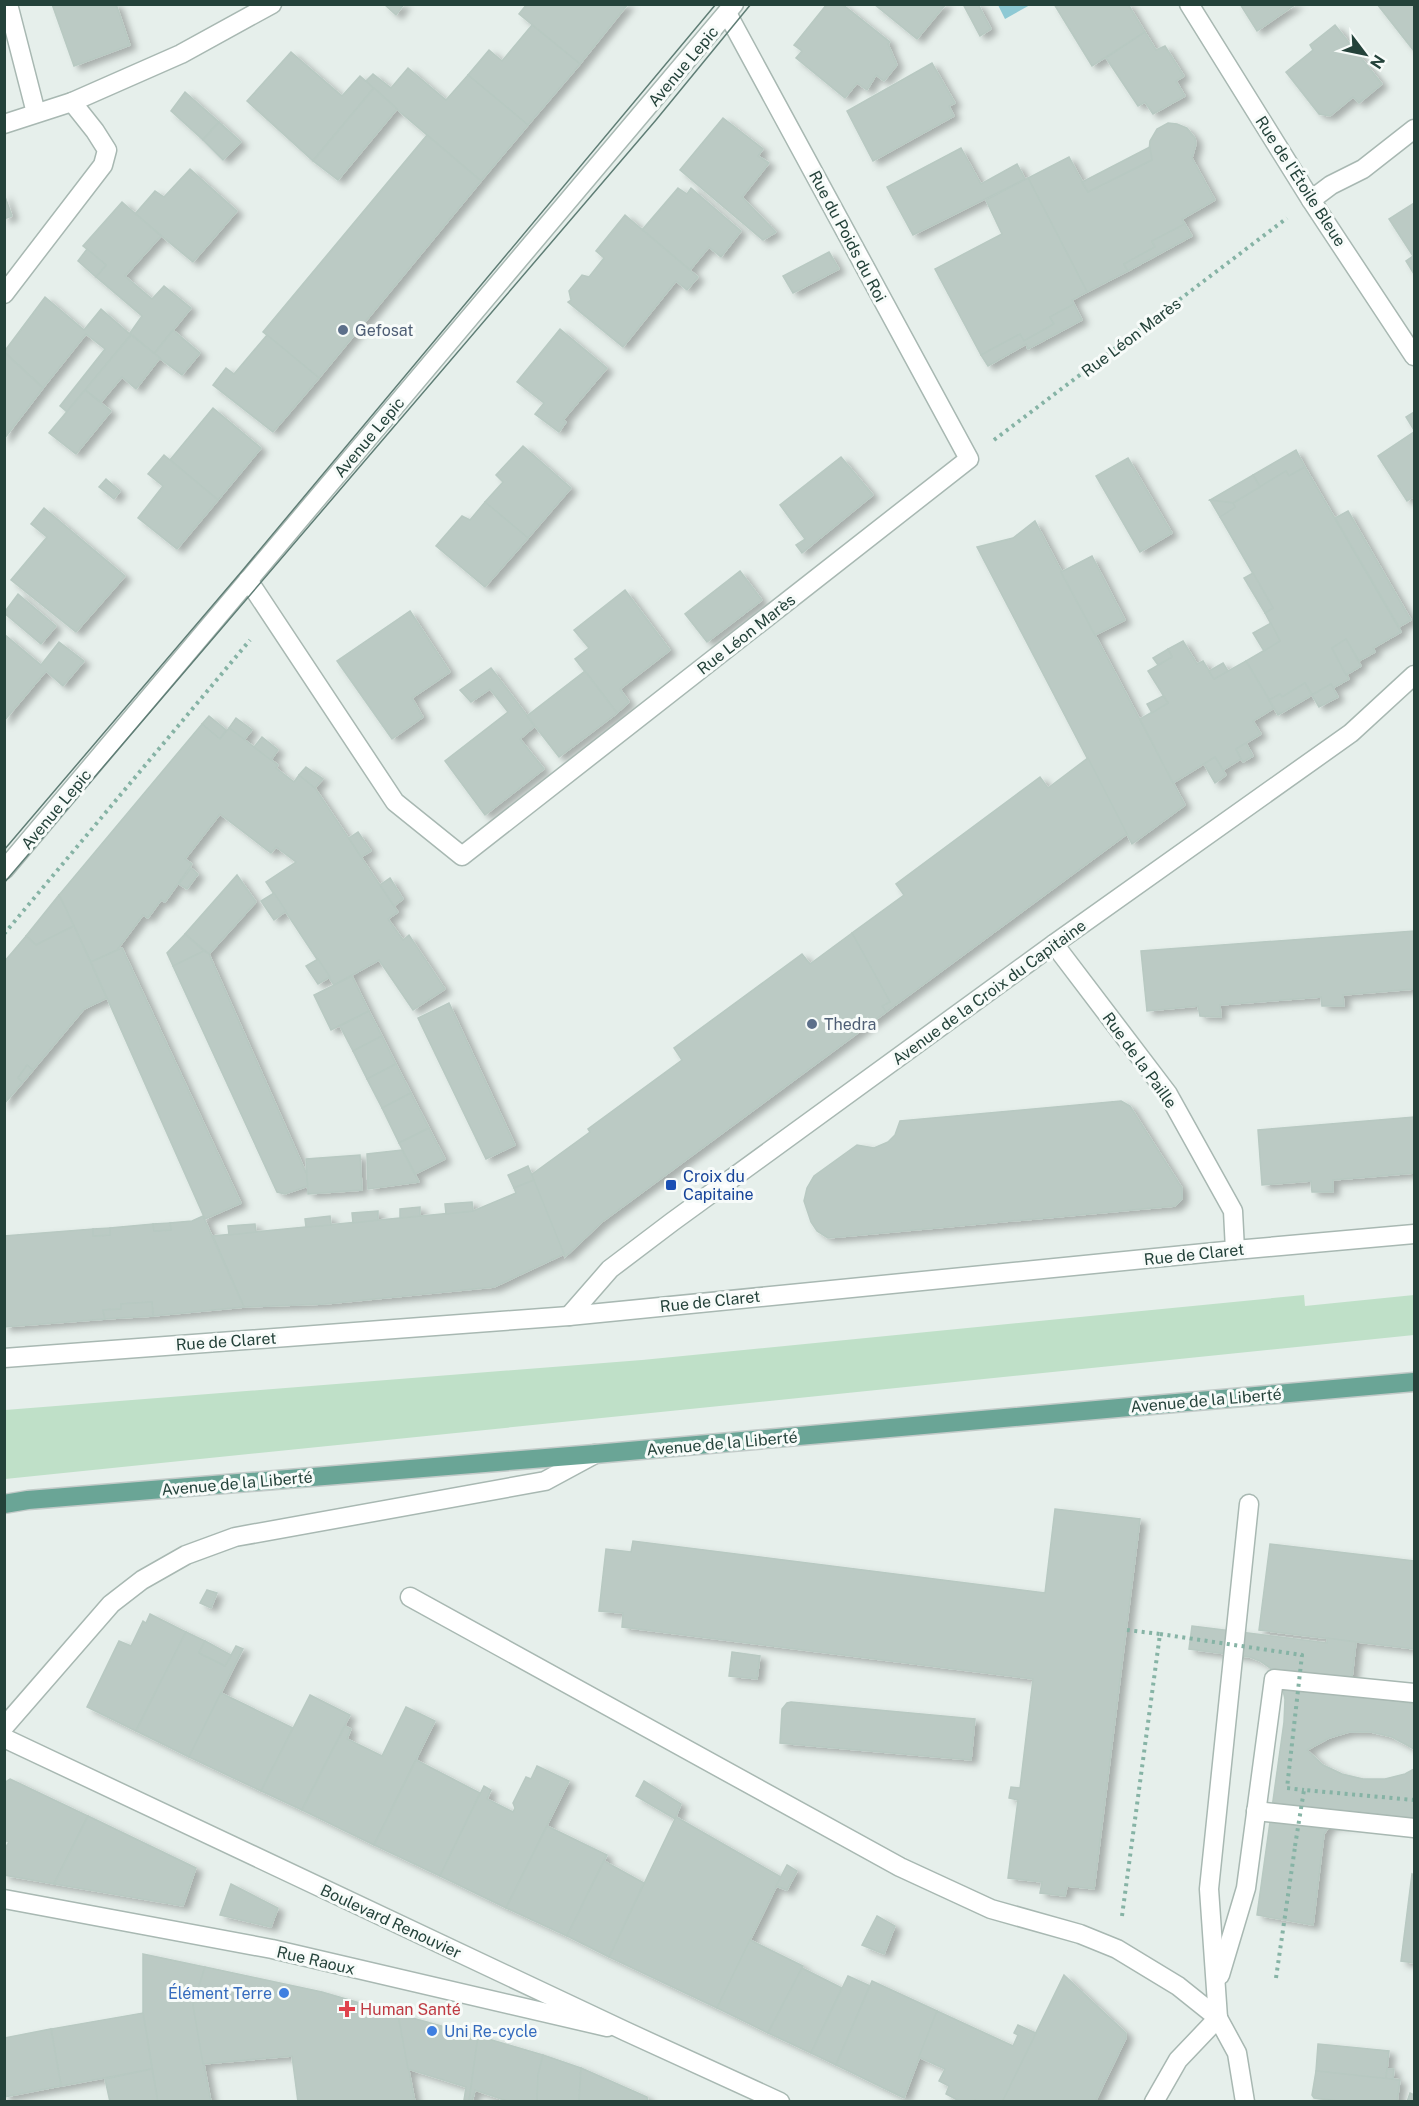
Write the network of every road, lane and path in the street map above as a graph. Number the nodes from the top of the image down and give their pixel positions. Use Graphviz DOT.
graph roads {
  1 [pos="8,4"];
  2 [pos="272,4"];
  3 [pos="1189,4"];
  4 [pos="730,9"];
  5 [pos="72,102"];
  6 [pos="36,113"];
  7 [pos="4,124"];
  8 [pos="1414,129"];
  9 [pos="1311,200"];
  10 [pos="4,294"];
  11 [pos="1414,356"];
  12 [pos="969,459"];
  13 [pos="248,580"];
  14 [pos="270,615"];
  15 [pos="1414,675"];
  16 [pos="4,870"];
  17 [pos="4,934"];
  18 [pos="1054,944"];
  19 [pos="1414,1234"];
  20 [pos="1235,1250"];
  21 [pos="569,1316"];
  22 [pos="4,1358"];
  23 [pos="1414,1382"];
  24 [pos="595,1454"];
  25 [pos="4,1504"];
  26 [pos="1249,1504"];
  27 [pos="410,1597"];
  28 [pos="1127,1630"];
  29 [pos="1160,1634"];
  30 [pos="1414,1693"];
  31 [pos="4,1727"];
  32 [pos="4,1738"];
  33 [pos="1304,1790"];
  34 [pos="1414,1800"];
  35 [pos="1256,1811"];
  36 [pos="1414,1828"];
  37 [pos="4,1899"];
  38 [pos="1117,1949"];
  39 [pos="1276,1978"];
  40 [pos="1218,2018"];
  41 [pos="625,2031"];
  42 [pos="772,2100"];
  43 [pos="1154,2102"];
  44 [pos="1245,2102"];
  1 -- 6 [label="street"];
  2 -- 5 [label="street"];
  3 -- 9 [label="street, Rue de l'Étoile Bleue"];
  4 -- 12 [label="street, Rue du Poids du Roi"];
  4 -- 13 [label="street, Avenue Lepic"];
  5 -- 6 [label="street"];
  5 -- 10 [label="street"];
  6 -- 7 [label="street"];
  8 -- 9 [label="street"];
  9 -- 11 [label="street, Rue de l'Étoile Bleue"];
  9 -- 12 [label="path, Rue Léon Marès"];
  12 -- 14 [label="street, Rue Léon Marès"];
  13 -- 14 [label="street, Rue Léon Marès"];
  13 -- 16 [label="street, Avenue Lepic"];
  14 -- 17 [label="path"];
  15 -- 18 [label="street, Avenue de la Croix du Capitaine"];
  18 -- 20 [label="street, Rue de la Paille"];
  18 -- 21 [label="street, Avenue de la Croix du Capitaine"];
  19 -- 20 [label="street, Rue de Claret"];
  20 -- 21 [label="street, Rue de Claret"];
  21 -- 22 [label="street, Rue de Claret"];
  23 -- 24 [label="main road, Avenue de la Liberté"];
  24 -- 25 [label="main road, Avenue de la Liberté"];
  24 -- 31 [label="street"];
  26 -- 40 [label="street"];
  27 -- 38 [label="street"];
  28 -- 29 [label="path"];
  29 -- 33 [label="path, bridge"];
  29 -- 38 [label="path"];
  30 -- 35 [label="street"];
  32 -- 41 [label="street, Boulevard Renouvier"];
  33 -- 34 [label="path, bridge"];
  33 -- 39 [label="path, bridge"];
  35 -- 36 [label="street"];
  35 -- 40 [label="street"];
  37 -- 41 [label="street, Rue Raoux"];
  38 -- 40 [label="street"];
  40 -- 43 [label="street"];
  40 -- 44 [label="street"];
  41 -- 42 [label="street, Boulevard Renouvier"];
}
